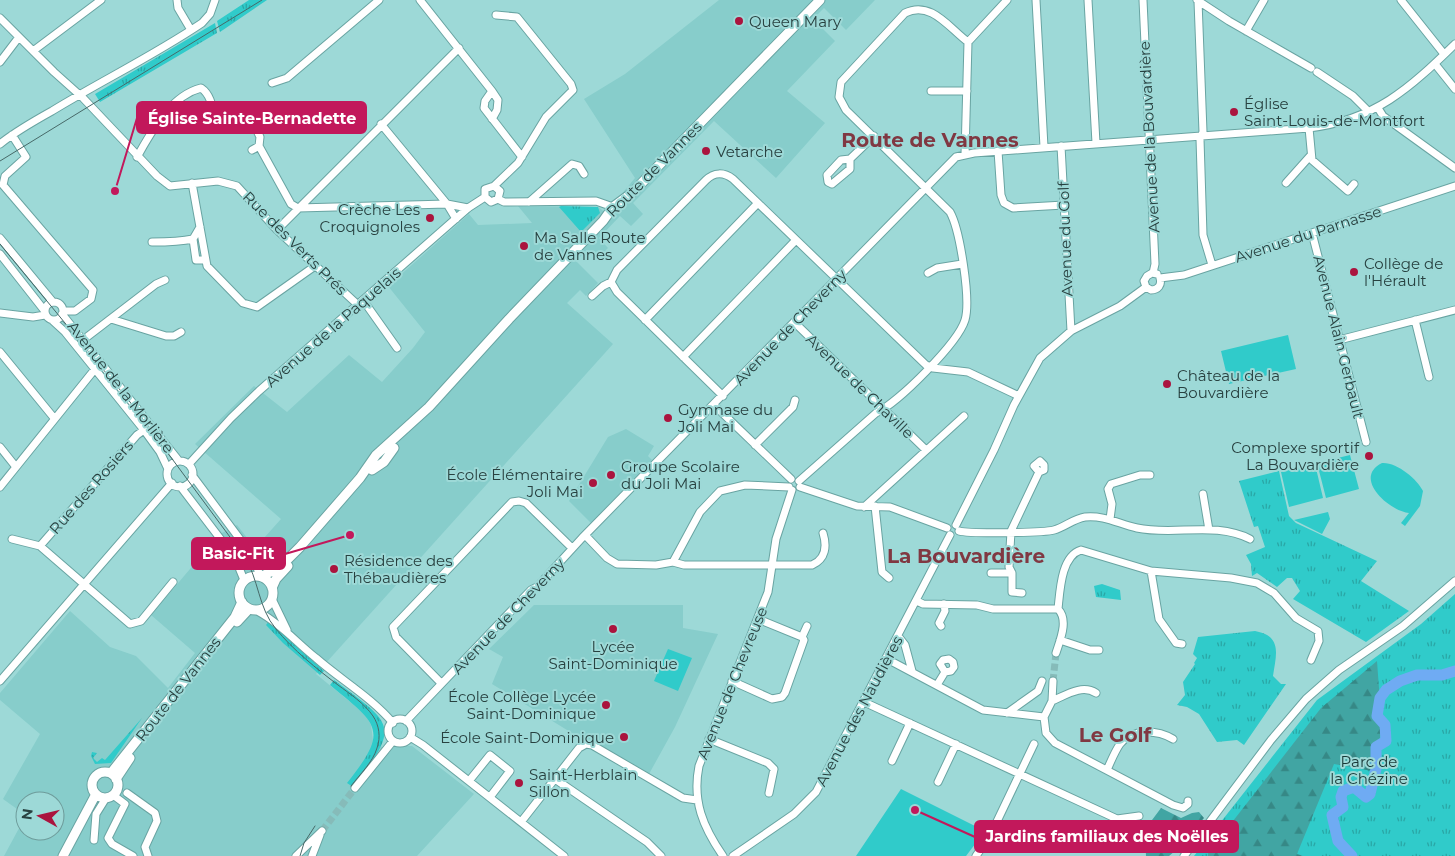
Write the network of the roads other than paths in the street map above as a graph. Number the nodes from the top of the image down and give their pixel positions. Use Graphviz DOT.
graph roads {
  1 [pos="101,0"];
  2 [pos="177,0"];
  3 [pos="215,0"];
  4 [pos="379,0"];
  5 [pos="420,0"];
  6 [pos="820,0"];
  7 [pos="1007,0"];
  8 [pos="1036,0"];
  9 [pos="1088,0"];
  10 [pos="1143,0"];
  11 [pos="1197,0"];
  12 [pos="1264,0"];
  13 [pos="1401,0"];
  14 [pos="920,4"];
  15 [pos="496,15"];
  16 [pos="0,18"];
  17 [pos="191,30"];
  18 [pos="1246,31"];
  19 [pos="19,37"];
  20 [pos="968,42"];
  21 [pos="1455,44"];
  22 [pos="459,48"];
  23 [pos="34,51"];
  24 [pos="1444,54"];
  25 [pos="0,62"];
  26 [pos="1435,64"];
  27 [pos="272,83"];
  28 [pos="1454,84"];
  29 [pos="492,91"];
  30 [pos="932,91"];
  31 [pos="967,91"];
  32 [pos="79,94"];
  33 [pos="1378,108"];
  34 [pos="1369,112"];
  35 [pos="214,115"];
  36 [pos="492,119"];
  37 [pos="253,122"];
  38 [pos="381,124"];
  39 [pos="1309,128"];
  40 [pos="12,135"];
  41 [pos="874,136"];
  42 [pos="1201,136"];
  43 [pos="1149,139"];
  44 [pos="0,144"];
  45 [pos="1096,144"];
  46 [pos="1061,146"];
  47 [pos="1044,147"];
  48 [pos="998,151"];
  49 [pos="965,154"];
  50 [pos="1310,155"];
  51 [pos="137,157"];
  52 [pos="522,157"];
  53 [pos="850,159"];
  54 [pos="1455,168"];
  55 [pos="584,174"];
  56 [pos="192,183"];
  57 [pos="1286,183"];
  58 [pos="1354,184"];
  59 [pos="494,186"];
  60 [pos="1455,186"];
  61 [pos="926,187"];
  62 [pos="485,197"];
  63 [pos="498,199"];
  64 [pos="529,202"];
  65 [pos="758,203"];
  66 [pos="447,204"];
  67 [pos="1064,205"];
  68 [pos="613,207"];
  69 [pos="298,208"];
  70 [pos="468,208"];
  71 [pos="456,219"];
  72 [pos="200,227"];
  73 [pos="277,230"];
  74 [pos="1312,233"];
  75 [pos="0,238"];
  76 [pos="193,239"];
  77 [pos="796,240"];
  78 [pos="152,242"];
  79 [pos="0,254"];
  80 [pos="205,260"];
  81 [pos="962,264"];
  82 [pos="315,266"];
  83 [pos="1212,266"];
  84 [pos="928,273"];
  85 [pos="1153,273"];
  86 [pos="1160,278"];
  87 [pos="837,279"];
  88 [pos="165,280"];
  89 [pos="611,282"];
  90 [pos="1146,287"];
  91 [pos="592,296"];
  92 [pos="53,302"];
  93 [pos="360,302"];
  94 [pos="1455,310"];
  95 [pos="45,312"];
  96 [pos="0,313"];
  97 [pos="63,313"];
  98 [pos="111,319"];
  99 [pos="645,320"];
  100 [pos="1416,320"];
  101 [pos="53,321"];
  102 [pos="794,322"];
  103 [pos="1071,331"];
  104 [pos="181,332"];
  105 [pos="83,340"];
  106 [pos="1339,340"];
  107 [pos="397,348"];
  108 [pos="0,352"];
  109 [pos="683,357"];
  110 [pos="929,367"];
  111 [pos="95,368"];
  112 [pos="1430,376"];
  113 [pos="722,396"];
  114 [pos="1019,396"];
  115 [pos="795,400"];
  116 [pos="714,404"];
  117 [pos="884,410"];
  118 [pos="964,416"];
  119 [pos="54,418"];
  120 [pos="144,430"];
  121 [pos="1366,442"];
  122 [pos="755,445"];
  123 [pos="0,447"];
  124 [pos="926,450"];
  125 [pos="380,459"];
  126 [pos="179,461"];
  127 [pos="189,464"];
  128 [pos="16,467"];
  129 [pos="168,469"];
  130 [pos="1039,472"];
  131 [pos="192,475"];
  132 [pos="1150,475"];
  133 [pos="791,479"];
  134 [pos="172,483"];
  135 [pos="799,484"];
  136 [pos="180,486"];
  137 [pos="0,487"];
  138 [pos="790,489"];
  139 [pos="1203,494"];
  140 [pos="877,495"];
  141 [pos="878,506"];
  142 [pos="864,507"];
  143 [pos="1110,519"];
  144 [pos="957,528"];
  145 [pos="1209,530"];
  146 [pos="1011,531"];
  147 [pos="949,532"];
  148 [pos="823,533"];
  149 [pos="585,535"];
  150 [pos="12,539"];
  151 [pos="1250,539"];
  152 [pos="40,546"];
  153 [pos="572,548"];
  154 [pos="673,562"];
  155 [pos="773,565"];
  156 [pos="1151,571"];
  157 [pos="991,573"];
  158 [pos="1012,573"];
  159 [pos="261,576"];
  160 [pos="889,578"];
  161 [pos="244,580"];
  162 [pos="1455,580"];
  163 [pos="173,582"];
  164 [pos="85,584"];
  165 [pos="272,588"];
  166 [pos="1022,593"];
  167 [pos="272,599"];
  168 [pos="916,601"];
  169 [pos="242,602"];
  170 [pos="944,604"];
  171 [pos="249,609"];
  172 [pos="1058,609"];
  173 [pos="260,612"];
  174 [pos="758,619"];
  175 [pos="807,626"];
  176 [pos="941,626"];
  177 [pos="288,633"];
  178 [pos="898,636"];
  179 [pos="802,637"];
  180 [pos="1060,640"];
  181 [pos="1182,644"];
  182 [pos="1099,650"];
  183 [pos="1056,653"];
  184 [pos="886,660"];
  185 [pos="1311,660"];
  186 [pos="910,662"];
  187 [pos="899,666"];
  188 [pos="912,671"];
  189 [pos="944,672"];
  190 [pos="0,681"];
  191 [pos="1042,681"];
  192 [pos="732,682"];
  193 [pos="1053,682"];
  194 [pos="441,683"];
  195 [pos="938,685"];
  196 [pos="1096,693"];
  197 [pos="1052,701"];
  198 [pos="864,702"];
  199 [pos="1007,713"];
  200 [pos="1044,717"];
  201 [pos="406,721"];
  202 [pos="393,723"];
  203 [pos="910,723"];
  204 [pos="410,738"];
  205 [pos="709,739"];
  206 [pos="1173,739"];
  207 [pos="393,741"];
  208 [pos="956,744"];
  209 [pos="1034,744"];
  210 [pos="892,762"];
  211 [pos="1107,770"];
  212 [pos="1020,773"];
  213 [pos="113,776"];
  214 [pos="555,779"];
  215 [pos="469,782"];
  216 [pos="938,782"];
  217 [pos="355,788"];
  218 [pos="769,792"];
  219 [pos="128,793"];
  220 [pos="104,796"];
  221 [pos="490,797"];
  222 [pos="697,800"];
  223 [pos="1188,801"];
  224 [pos="1139,816"];
  225 [pos="521,822"];
  226 [pos="94,840"];
  227 [pos="145,847"];
  228 [pos="132,854"];
  229 [pos="63,856"];
  230 [pos="69,856"];
  231 [pos="148,856"];
  232 [pos="296,856"];
  233 [pos="312,856"];
  234 [pos="564,856"];
  235 [pos="661,856"];
  236 [pos="723,856"];
  237 [pos="733,856"];
  238 [pos="976,856"];
  239 [pos="1184,856"];
  1 -- 23 [label="street"];
  2 -- 17 [label="street"];
  3 -- 17 [label="street"];
  4 -- 27 [label="street"];
  5 -- 22 [label="street"];
  6 -- 68 [label="main road, Route de Vannes"];
  7 -- 20 [label="street"];
  8 -- 47 [label="street"];
  9 -- 45 [label="street"];
  10 -- 43 [label="street, Avenue de la Bouvardière"];
  11 -- 18 [label="street"];
  11 -- 42 [label="street"];
  12 -- 18 [label="street"];
  13 -- 24 [label="street"];
  14 -- 20 [label="street"];
  14 -- 41 [label="street"];
  15 -- 52 [label="street"];
  16 -- 19 [label="street, Rue des Verts Prés"];
  17 -- 32 [label="street"];
  18 -- 34 [label="street"];
  19 -- 23 [label="street, Rue des Verts Prés"];
  19 -- 25 [label="street"];
  20 -- 31 [label="street"];
  21 -- 24 [label="street, Avenue de Cheverny"];
  22 -- 29 [label="street"];
  22 -- 38 [label="street"];
  23 -- 32 [label="street, Rue des Verts Prés"];
  24 -- 26 [label="street, Avenue de Cheverny"];
  26 -- 28 [label="street"];
  26 -- 33 [label="street, Avenue de Cheverny"];
  29 -- 36 [label="street"];
  29 -- 36 [label="street"];
  30 -- 31 [label="street"];
  31 -- 49 [label="street"];
  32 -- 40 [label="street"];
  32 -- 51 [label="street, Rue des Verts Prés"];
  33 -- 34 [label="street, Avenue de Cheverny"];
  33 -- 54 [label="street"];
  34 -- 39 [label="street, Avenue de Cheverny"];
  35 -- 51 [label="street"];
  36 -- 52 [label="street"];
  37 -- 69 [label="street"];
  38 -- 66 [label="street"];
  38 -- 69 [label="street"];
  39 -- 42 [label="street, Avenue de Cheverny"];
  39 -- 50 [label="street"];
  40 -- 44 [label="street"];
  40 -- 97 [label="street"];
  41 -- 53 [label="street"];
  41 -- 61 [label="street"];
  42 -- 43 [label="street, Avenue de Cheverny"];
  42 -- 83 [label="street"];
  43 -- 45 [label="street, Avenue de Cheverny"];
  43 -- 85 [label="street, Avenue de la Bouvardière"];
  45 -- 46 [label="street, Avenue de Cheverny"];
  46 -- 47 [label="street, Avenue de Cheverny"];
  46 -- 67 [label="street, Avenue du Golf"];
  47 -- 48 [label="street, Avenue de Cheverny"];
  48 -- 49 [label="street, Avenue de Cheverny"];
  48 -- 67 [label="street"];
  49 -- 61 [label="street, Avenue de Cheverny"];
  50 -- 57 [label="street"];
  50 -- 58 [label="street"];
  51 -- 56 [label="street, Rue des Verts Prés"];
  52 -- 59 [label="street"];
  55 -- 64 [label="street"];
  56 -- 72 [label="street"];
  56 -- 73 [label="street, Rue des Verts Prés"];
  59 -- 62 [label="street"];
  59 -- 63 [label="street"];
  60 -- 74 [label="street, Avenue du Parnasse"];
  61 -- 81 [label="street"];
  61 -- 87 [label="street, Avenue de Cheverny"];
  62 -- 63 [label="street"];
  62 -- 70 [label="street, Avenue de la Paquelais"];
  63 -- 64 [label="street"];
  64 -- 68 [label="street"];
  65 -- 77 [label="street"];
  65 -- 89 [label="street"];
  65 -- 99 [label="street"];
  66 -- 69 [label="street"];
  66 -- 70 [label="street"];
  66 -- 71 [label="street"];
  67 -- 103 [label="street, Avenue du Golf"];
  68 -- 125 [label="main road, Route de Vannes"];
  69 -- 73 [label="street"];
  70 -- 71 [label="street, Avenue de la Paquelais"];
  71 -- 93 [label="street, Avenue de la Paquelais"];
  72 -- 76 [label="street"];
  72 -- 80 [label="street"];
  73 -- 82 [label="street, Rue des Verts Prés"];
  74 -- 83 [label="street, Avenue du Parnasse"];
  74 -- 106 [label="street, Avenue Alain Gerbault"];
  75 -- 92 [label="street"];
  76 -- 78 [label="street"];
  76 -- 80 [label="street"];
  77 -- 87 [label="street"];
  77 -- 109 [label="street"];
  79 -- 95 [label="street"];
  80 -- 82 [label="street"];
  81 -- 84 [label="street"];
  81 -- 110 [label="street"];
  82 -- 93 [label="street, Rue des Verts Prés"];
  83 -- 86 [label="street, Avenue du Parnasse"];
  85 -- 86 [label="street"];
  85 -- 90 [label="street"];
  86 -- 90 [label="street"];
  87 -- 102 [label="street, Avenue de Cheverny"];
  87 -- 110 [label="street"];
  88 -- 98 [label="street"];
  89 -- 91 [label="street"];
  89 -- 99 [label="street"];
  90 -- 103 [label="street"];
  92 -- 95 [label="street"];
  92 -- 97 [label="street"];
  93 -- 107 [label="street, Rue des Verts Prés"];
  93 -- 127 [label="street, Avenue de la Paquelais"];
  94 -- 100 [label="street"];
  95 -- 96 [label="street"];
  95 -- 101 [label="street"];
  97 -- 101 [label="street"];
  97 -- 105 [label="street, Avenue de la Morlière"];
  98 -- 104 [label="street"];
  98 -- 105 [label="street"];
  99 -- 109 [label="street"];
  100 -- 106 [label="street"];
  100 -- 112 [label="street"];
  101 -- 111 [label="street, Avenue de la Morlière"];
  102 -- 113 [label="street, Avenue de Cheverny"];
  102 -- 117 [label="street, Avenue de Chaville"];
  103 -- 114 [label="street"];
  105 -- 126 [label="street, Avenue de la Morlière"];
  106 -- 121 [label="street, Avenue Alain Gerbault"];
  108 -- 119 [label="street"];
  109 -- 113 [label="street"];
  110 -- 114 [label="street"];
  110 -- 117 [label="street"];
  111 -- 119 [label="street"];
  111 -- 120 [label="street, Avenue de la Morlière"];
  113 -- 116 [label="street, Avenue de Cheverny"];
  114 -- 144 [label="street"];
  115 -- 122 [label="street"];
  116 -- 122 [label="street"];
  116 -- 149 [label="street, Avenue de Cheverny"];
  117 -- 124 [label="street, Avenue de Chaville"];
  117 -- 135 [label="street"];
  118 -- 124 [label="street"];
  119 -- 128 [label="street"];
  120 -- 129 [label="street, Avenue de la Morlière"];
  120 -- 152 [label="street, Rue des Rosiers"];
  122 -- 133 [label="street"];
  123 -- 128 [label="street"];
  124 -- 140 [label="street"];
  125 -- 159 [label="main road, Route de Vannes"];
  125 -- 165 [label="main road, Route de Vannes"];
  126 -- 127 [label="street"];
  126 -- 129 [label="street"];
  127 -- 131 [label="street"];
  128 -- 137 [label="street"];
  129 -- 134 [label="street"];
  130 -- 146 [label="street"];
  131 -- 136 [label="street"];
  131 -- 159 [label="street"];
  132 -- 143 [label="street"];
  133 -- 135 [label="street"];
  133 -- 138 [label="street, Avenue de Chevreuse"];
  134 -- 136 [label="street"];
  134 -- 164 [label="street"];
  135 -- 138 [label="street"];
  135 -- 142 [label="street"];
  136 -- 161 [label="street"];
  138 -- 154 [label="street"];
  138 -- 155 [label="street, Avenue de Chevreuse"];
  139 -- 145 [label="street"];
  140 -- 141 [label="street"];
  140 -- 142 [label="street"];
  141 -- 142 [label="street"];
  141 -- 147 [label="street"];
  141 -- 160 [label="street"];
  143 -- 145 [label="street"];
  143 -- 146 [label="street"];
  144 -- 146 [label="street"];
  144 -- 147 [label="street"];
  145 -- 151 [label="street"];
  146 -- 158 [label="street"];
  147 -- 168 [label="street, Avenue des Naudières"];
  148 -- 155 [label="street"];
  149 -- 153 [label="street, Avenue de Cheverny"];
  149 -- 154 [label="street"];
  150 -- 152 [label="street"];
  152 -- 164 [label="street"];
  153 -- 194 [label="street, Avenue de Cheverny"];
  153 -- 194 [label="street"];
  154 -- 155 [label="street"];
  155 -- 174 [label="street, Avenue de Chevreuse"];
  156 -- 172 [label="street"];
  156 -- 181 [label="street"];
  156 -- 185 [label="street"];
  157 -- 158 [label="street"];
  158 -- 166 [label="street"];
  159 -- 161 [label="main road"];
  159 -- 165 [label="main road"];
  161 -- 169 [label="main road"];
  162 -- 239 [label="street"];
  163 -- 164 [label="street"];
  164 -- 190 [label="street"];
  165 -- 167 [label="main road"];
  167 -- 173 [label="main road"];
  167 -- 177 [label="street"];
  168 -- 170 [label="street"];
  168 -- 178 [label="street, Avenue des Naudières"];
  169 -- 171 [label="main road"];
  169 -- 213 [label="main road, Route de Vannes"];
  170 -- 172 [label="street"];
  170 -- 176 [label="street"];
  171 -- 173 [label="main road"];
  171 -- 213 [label="main road, Route de Vannes"];
  172 -- 180 [label="street"];
  173 -- 177 [label="street"];
  174 -- 179 [label="street"];
  174 -- 192 [label="street, Avenue de Chevreuse"];
  175 -- 179 [label="street"];
  177 -- 202 [label="street"];
  178 -- 184 [label="street, Avenue des Naudières"];
  178 -- 186 [label="street"];
  179 -- 192 [label="street"];
  180 -- 182 [label="street"];
  180 -- 183 [label="street"];
  184 -- 187 [label="street"];
  184 -- 198 [label="street, Avenue des Naudières"];
  186 -- 187 [label="street"];
  186 -- 188 [label="street"];
  187 -- 188 [label="street"];
  188 -- 195 [label="street"];
  189 -- 195 [label="street"];
  191 -- 199 [label="street"];
  192 -- 205 [label="street, Avenue de Chevreuse"];
  193 -- 197 [label="street"];
  194 -- 201 [label="street, Avenue de Cheverny"];
  195 -- 199 [label="street"];
  196 -- 197 [label="street"];
  197 -- 200 [label="street"];
  198 -- 203 [label="street"];
  198 -- 237 [label="street, Avenue des Naudières"];
  199 -- 200 [label="street"];
  200 -- 211 [label="street"];
  201 -- 202 [label="street"];
  201 -- 204 [label="street"];
  202 -- 207 [label="street"];
  203 -- 208 [label="street"];
  203 -- 210 [label="street"];
  204 -- 207 [label="street"];
  204 -- 215 [label="street"];
  205 -- 218 [label="street"];
  205 -- 222 [label="street, Avenue de Chevreuse"];
  206 -- 211 [label="street"];
  207 -- 217 [label="street"];
  208 -- 212 [label="street"];
  208 -- 216 [label="street"];
  209 -- 212 [label="street"];
  211 -- 223 [label="street"];
  212 -- 224 [label="street"];
  212 -- 238 [label="street"];
  213 -- 220 [label="main road"];
  213 -- 220 [label="main road"];
  214 -- 222 [label="street"];
  214 -- 225 [label="street"];
  214 -- 235 [label="street"];
  215 -- 221 [label="street"];
  215 -- 221 [label="street"];
  219 -- 227 [label="street"];
  220 -- 226 [label="street"];
  220 -- 228 [label="street"];
  220 -- 229 [label="main road"];
  220 -- 230 [label="main road"];
  221 -- 225 [label="street"];
  222 -- 236 [label="street, Avenue de Chevreuse"];
  225 -- 234 [label="street"];
  227 -- 228 [label="street"];
  227 -- 231 [label="street"];
  232 -- 233 [label="street"];
}
